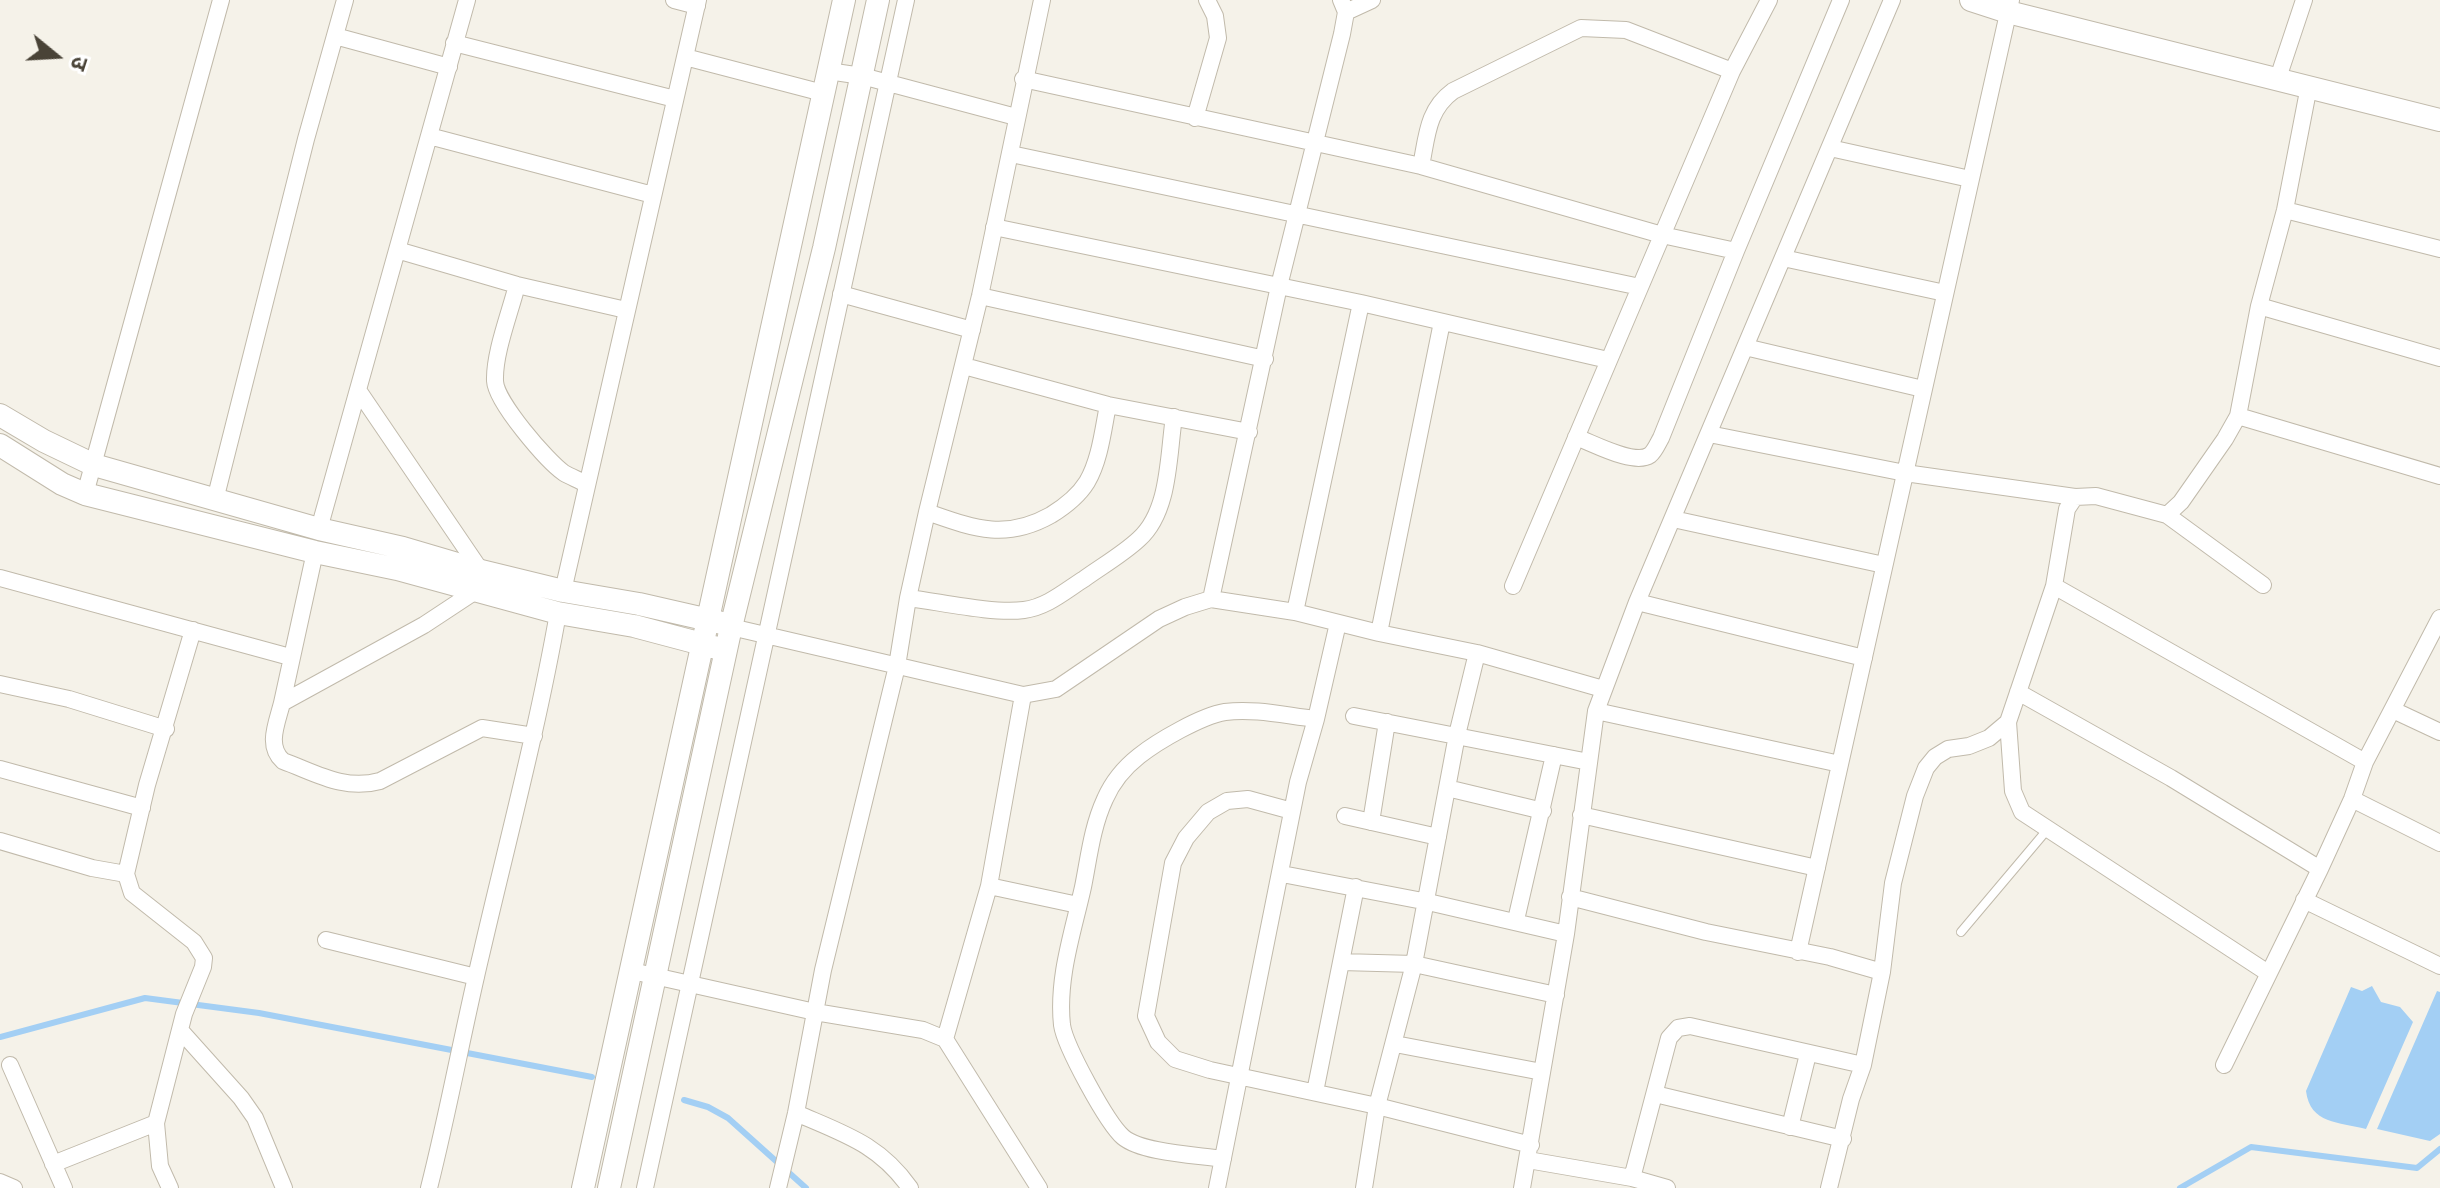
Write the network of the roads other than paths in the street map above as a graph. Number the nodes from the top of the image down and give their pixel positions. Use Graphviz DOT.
graph roads {
  1 [pos="221,0"];
  2 [pos="345,0"];
  3 [pos="467,0"];
  4 [pos="674,0"];
  5 [pos="844,0"];
  6 [pos="878,0"];
  7 [pos="906,0"];
  8 [pos="1042,0"];
  9 [pos="1207,0"];
  10 [pos="1372,0"];
  11 [pos="1769,0"];
  12 [pos="1841,0"];
  13 [pos="1892,0"];
  14 [pos="1971,0"];
  15 [pos="2304,0"];
  16 [pos="698,3"];
  17 [pos="1344,6"];
  18 [pos="2009,6"];
  19 [pos="335,36"];
  20 [pos="454,43"];
  21 [pos="685,57"];
  22 [pos="449,67"];
  23 [pos="828,71"];
  24 [pos="1732,71"];
  25 [pos="862,76"];
  26 [pos="2278,78"];
  27 [pos="1023,79"];
  28 [pos="888,84"];
  29 [pos="2309,86"];
  30 [pos="823,93"];
  31 [pos="675,99"];
  32 [pos="1016,117"];
  33 [pos="1195,118"];
  34 [pos="2440,120"];
  35 [pos="429,136"];
  36 [pos="1313,144"];
  37 [pos="1830,148"];
  38 [pos="1011,154"];
  39 [pos="1421,166"];
  40 [pos="1970,179"];
  41 [pos="653,195"];
  42 [pos="2285,210"];
  43 [pos="1297,216"];
  44 [pos="994,227"];
  45 [pos="1662,235"];
  46 [pos="2440,249"];
  47 [pos="397,250"];
  48 [pos="1736,251"];
  49 [pos="1783,258"];
  50 [pos="517,285"];
  51 [pos="1279,286"];
  52 [pos="1640,287"];
  53 [pos="1945,293"];
  54 [pos="841,294"];
  55 [pos="980,296"];
  56 [pos="1361,303"];
  57 [pos="2259,306"];
  58 [pos="626,310"];
  59 [pos="1442,322"];
  60 [pos="972,330"];
  61 [pos="1745,347"];
  62 [pos="2440,358"];
  63 [pos="1265,359"];
  64 [pos="1608,360"];
  65 [pos="964,366"];
  66 [pos="1923,389"];
  67 [pos="358,390"];
  68 [pos="1108,405"];
  69 [pos="0,415"];
  70 [pos="2238,416"];
  71 [pos="1174,417"];
  72 [pos="1249,432"];
  73 [pos="1709,434"];
  74 [pos="1576,437"];
  75 [pos="0,445"];
  76 [pos="94,465"];
  77 [pos="1905,473"];
  78 [pos="2440,476"];
  79 [pos="586,484"];
  80 [pos="85,494"];
  81 [pos="2075,497"];
  82 [pos="215,500"];
  83 [pos="927,512"];
  84 [pos="2167,515"];
  85 [pos="1673,519"];
  86 [pos="317,541"];
  87 [pos="1884,565"];
  88 [pos="0,578"];
  89 [pos="478,582"];
  90 [pos="2263,585"];
  91 [pos="1513,586"];
  92 [pos="2054,586"];
  93 [pos="908,598"];
  94 [pos="1211,599"];
  95 [pos="560,602"];
  96 [pos="1637,602"];
  97 [pos="1295,612"];
  98 [pos="2440,618"];
  99 [pos="709,619"];
  100 [pos="1338,623"];
  101 [pos="731,627"];
  102 [pos="193,630"];
  103 [pos="1379,633"];
  104 [pos="766,634"];
  105 [pos="704,643"];
  106 [pos="726,652"];
  107 [pos="1477,653"];
  108 [pos="290,657"];
  109 [pos="1864,658"];
  110 [pos="897,666"];
  111 [pos="0,684"];
  112 [pos="1603,689"];
  113 [pos="2018,692"];
  114 [pos="1023,695"];
  115 [pos="282,703"];
  116 [pos="2393,710"];
  117 [pos="1596,711"];
  118 [pos="1354,716"];
  119 [pos="1316,719"];
  120 [pos="1387,722"];
  121 [pos="2008,722"];
  122 [pos="166,729"];
  123 [pos="2440,732"];
  124 [pos="1457,735"];
  125 [pos="534,736"];
  126 [pos="1554,755"];
  127 [pos="1589,762"];
  128 [pos="2365,762"];
  129 [pos="1840,764"];
  130 [pos="0,769"];
  131 [pos="1447,788"];
  132 [pos="2352,799"];
  133 [pos="142,808"];
  134 [pos="1292,811"];
  135 [pos="1543,811"];
  136 [pos="1581,815"];
  137 [pos="1345,816"];
  138 [pos="1371,822"];
  139 [pos="2047,830"];
  140 [pos="1438,837"];
  141 [pos="0,841"];
  142 [pos="2440,843"];
  143 [pos="1817,868"];
  144 [pos="2320,869"];
  145 [pos="126,874"];
  146 [pos="1282,874"];
  147 [pos="989,886"];
  148 [pos="1356,887"];
  149 [pos="1570,897"];
  150 [pos="2304,900"];
  151 [pos="1428,902"];
  152 [pos="1078,905"];
  153 [pos="1516,920"];
  154 [pos="1961,932"];
  155 [pos="1566,934"];
  156 [pos="326,940"];
  157 [pos="1798,952"];
  158 [pos="1341,962"];
  159 [pos="1414,964"];
  160 [pos="2440,966"];
  161 [pos="632,971"];
  162 [pos="1882,972"];
  163 [pos="2268,973"];
  164 [pos="654,976"];
  165 [pos="476,977"];
  166 [pos="689,985"];
  167 [pos="1556,995"];
  168 [pos="815,1012"];
  169 [pos="182,1022"];
  170 [pos="945,1039"];
  171 [pos="1395,1044"];
  172 [pos="1808,1054"];
  173 [pos="10,1065"];
  174 [pos="1863,1065"];
  175 [pos="2224,1065"];
  176 [pos="1542,1072"];
  177 [pos="1239,1077"];
  178 [pos="1315,1092"];
  179 [pos="1655,1094"];
  180 [pos="1377,1106"];
  181 [pos="796,1113"];
  182 [pos="156,1123"];
  183 [pos="1790,1127"];
  184 [pos="1843,1139"];
  185 [pos="1530,1152"];
  186 [pos="1223,1159"];
  187 [pos="53,1164"];
  188 [pos="1632,1178"];
  189 [pos="0,1182"];
  190 [pos="779,1183"];
  191 [pos="14,1188"];
  192 [pos="64,1188"];
  193 [pos="170,1188"];
  194 [pos="284,1188"];
  195 [pos="429,1188"];
  196 [pos="583,1188"];
  197 [pos="609,1188"];
  198 [pos="645,1188"];
  199 [pos="910,1188"];
  200 [pos="1039,1188"];
  201 [pos="1217,1188"];
  202 [pos="1364,1188"];
  203 [pos="1522,1188"];
  204 [pos="1667,1188"];
  205 [pos="1829,1188"];
  1 -- 76 [label="street"];
  2 -- 19 [label="street"];
  3 -- 20 [label="street"];
  4 -- 16 [label="street"];
  5 -- 23 [label="street"];
  6 -- 25 [label="street"];
  7 -- 28 [label="street"];
  8 -- 27 [label="street"];
  9 -- 33 [label="street"];
  10 -- 17 [label="street"];
  11 -- 24 [label="street"];
  12 -- 48 [label="street"];
  13 -- 37 [label="street"];
  14 -- 18 [label="street"];
  15 -- 26 [label="street"];
  16 -- 21 [label="street"];
  17 -- 36 [label="street"];
  18 -- 26 [label="street"];
  18 -- 40 [label="street"];
  19 -- 22 [label="street"];
  19 -- 82 [label="street"];
  20 -- 22 [label="street"];
  20 -- 31 [label="street"];
  21 -- 30 [label="street"];
  21 -- 31 [label="street"];
  22 -- 35 [label="street"];
  23 -- 25 [label="street"];
  23 -- 30 [label="street"];
  24 -- 39 [label="street"];
  24 -- 45 [label="street"];
  25 -- 28 [label="street"];
  25 -- 101 [label="street"];
  26 -- 29 [label="street"];
  27 -- 32 [label="street"];
  27 -- 33 [label="street"];
  28 -- 32 [label="street"];
  28 -- 54 [label="street"];
  29 -- 34 [label="street"];
  29 -- 42 [label="street"];
  30 -- 99 [label="street"];
  31 -- 41 [label="street"];
  32 -- 38 [label="street"];
  33 -- 36 [label="street"];
  35 -- 41 [label="street"];
  35 -- 47 [label="street"];
  36 -- 39 [label="street"];
  36 -- 43 [label="street"];
  37 -- 40 [label="street"];
  37 -- 49 [label="street"];
  38 -- 43 [label="street"];
  38 -- 44 [label="street"];
  39 -- 45 [label="street"];
  40 -- 53 [label="street"];
  41 -- 58 [label="street"];
  42 -- 46 [label="street"];
  42 -- 57 [label="street"];
  43 -- 51 [label="street"];
  43 -- 52 [label="street"];
  44 -- 51 [label="street"];
  44 -- 55 [label="street"];
  45 -- 48 [label="street"];
  45 -- 52 [label="street"];
  47 -- 50 [label="street"];
  47 -- 67 [label="street"];
  48 -- 74 [label="street"];
  49 -- 53 [label="street"];
  49 -- 61 [label="street"];
  50 -- 58 [label="street"];
  50 -- 79 [label="street"];
  51 -- 56 [label="street"];
  51 -- 63 [label="street"];
  52 -- 64 [label="street"];
  53 -- 66 [label="street"];
  54 -- 60 [label="street"];
  54 -- 104 [label="street"];
  55 -- 60 [label="street"];
  55 -- 63 [label="street"];
  56 -- 59 [label="street"];
  56 -- 97 [label="street"];
  57 -- 62 [label="street"];
  57 -- 70 [label="street"];
  58 -- 79 [label="street"];
  59 -- 64 [label="street"];
  59 -- 103 [label="street"];
  60 -- 65 [label="street"];
  61 -- 66 [label="street"];
  61 -- 73 [label="street"];
  63 -- 72 [label="street"];
  64 -- 74 [label="street"];
  65 -- 68 [label="street"];
  65 -- 83 [label="street"];
  66 -- 77 [label="street"];
  67 -- 86 [label="street"];
  67 -- 89 [label="street"];
  68 -- 71 [label="street"];
  68 -- 83 [label="street"];
  69 -- 76 [label="street"];
  70 -- 78 [label="street"];
  70 -- 84 [label="street"];
  71 -- 72 [label="street"];
  71 -- 93 [label="street"];
  72 -- 94 [label="street"];
  73 -- 77 [label="street"];
  73 -- 85 [label="street"];
  74 -- 91 [label="street"];
  75 -- 80 [label="street"];
  76 -- 80 [label="street"];
  76 -- 82 [label="street"];
  77 -- 81 [label="street"];
  77 -- 87 [label="street"];
  79 -- 95 [label="street"];
  80 -- 86 [label="street"];
  81 -- 84 [label="street"];
  81 -- 92 [label="street"];
  82 -- 86 [label="street"];
  83 -- 93 [label="street"];
  84 -- 90 [label="street"];
  85 -- 87 [label="street"];
  85 -- 96 [label="street"];
  86 -- 89 [label="street"];
  86 -- 108 [label="street"];
  87 -- 109 [label="street"];
  88 -- 102 [label="street"];
  89 -- 95 [label="street"];
  89 -- 115 [label="street"];
  92 -- 113 [label="street"];
  92 -- 128 [label="street"];
  93 -- 110 [label="street"];
  94 -- 97 [label="street"];
  94 -- 114 [label="street"];
  95 -- 99 [label="street"];
  95 -- 105 [label="street"];
  95 -- 125 [label="street"];
  96 -- 109 [label="street"];
  96 -- 112 [label="street"];
  97 -- 100 [label="street"];
  98 -- 116 [label="street"];
  99 -- 101 [label="street"];
  99 -- 105 [label="street"];
  100 -- 103 [label="street"];
  100 -- 119 [label="street"];
  101 -- 104 [label="street"];
  101 -- 106 [label="street"];
  102 -- 108 [label="street"];
  102 -- 122 [label="street"];
  103 -- 107 [label="street"];
  104 -- 110 [label="street"];
  104 -- 166 [label="street"];
  105 -- 106 [label="street"];
  105 -- 161 [label="street"];
  106 -- 164 [label="street"];
  107 -- 112 [label="street"];
  107 -- 124 [label="street"];
  108 -- 115 [label="street"];
  109 -- 129 [label="street"];
  110 -- 114 [label="street"];
  110 -- 168 [label="street"];
  111 -- 122 [label="street"];
  112 -- 117 [label="street"];
  113 -- 121 [label="street"];
  113 -- 144 [label="street"];
  114 -- 147 [label="street"];
  115 -- 125 [label="street"];
  116 -- 123 [label="street"];
  116 -- 128 [label="street"];
  117 -- 127 [label="street"];
  117 -- 129 [label="street"];
  118 -- 120 [label="street"];
  119 -- 134 [label="street"];
  119 -- 152 [label="street"];
  120 -- 124 [label="street"];
  120 -- 138 [label="street"];
  121 -- 139 [label="street"];
  121 -- 162 [label="street"];
  122 -- 133 [label="street"];
  124 -- 126 [label="street"];
  124 -- 131 [label="street"];
  125 -- 165 [label="street"];
  126 -- 127 [label="street"];
  126 -- 135 [label="street"];
  127 -- 136 [label="street"];
  128 -- 132 [label="street"];
  129 -- 143 [label="street"];
  130 -- 133 [label="street"];
  131 -- 135 [label="street"];
  131 -- 140 [label="street"];
  132 -- 142 [label="street"];
  132 -- 144 [label="street"];
  133 -- 145 [label="street"];
  134 -- 146 [label="street"];
  134 -- 177 [label="street"];
  135 -- 153 [label="street"];
  136 -- 143 [label="street"];
  136 -- 149 [label="street"];
  137 -- 138 [label="street"];
  138 -- 140 [label="street"];
  139 -- 154 [label="lane"];
  139 -- 163 [label="street"];
  140 -- 151 [label="street"];
  141 -- 145 [label="street"];
  143 -- 157 [label="street"];
  144 -- 150 [label="street"];
  145 -- 169 [label="street"];
  146 -- 148 [label="street"];
  146 -- 177 [label="street"];
  147 -- 152 [label="street"];
  147 -- 170 [label="street"];
  148 -- 151 [label="street"];
  148 -- 158 [label="street"];
  149 -- 155 [label="street"];
  149 -- 157 [label="street"];
  150 -- 160 [label="street"];
  150 -- 163 [label="street"];
  151 -- 153 [label="street"];
  151 -- 159 [label="street"];
  152 -- 186 [label="street"];
  153 -- 155 [label="street"];
  155 -- 167 [label="street"];
  156 -- 165 [label="street"];
  157 -- 162 [label="street"];
  158 -- 159 [label="street"];
  158 -- 178 [label="street"];
  159 -- 167 [label="street"];
  159 -- 171 [label="street"];
  161 -- 164 [label="street"];
  161 -- 196 [label="street"];
  162 -- 174 [label="street"];
  163 -- 175 [label="street"];
  164 -- 166 [label="street"];
  164 -- 197 [label="street"];
  165 -- 195 [label="street"];
  166 -- 168 [label="street"];
  166 -- 198 [label="street"];
  167 -- 176 [label="street"];
  168 -- 170 [label="street"];
  168 -- 181 [label="street"];
  169 -- 182 [label="street"];
  169 -- 194 [label="street"];
  170 -- 200 [label="street"];
  171 -- 176 [label="street"];
  171 -- 180 [label="street"];
  172 -- 174 [label="street"];
  172 -- 179 [label="street"];
  172 -- 183 [label="street"];
  173 -- 187 [label="street"];
  174 -- 184 [label="street"];
  176 -- 185 [label="street"];
  177 -- 178 [label="street"];
  177 -- 186 [label="street"];
  178 -- 180 [label="street"];
  179 -- 183 [label="street"];
  179 -- 188 [label="street"];
  180 -- 185 [label="street"];
  180 -- 202 [label="street"];
  181 -- 190 [label="street"];
  181 -- 199 [label="street"];
  182 -- 187 [label="street"];
  182 -- 193 [label="street"];
  183 -- 184 [label="street"];
  184 -- 205 [label="street"];
  185 -- 188 [label="street"];
  185 -- 203 [label="street"];
  186 -- 201 [label="street"];
  187 -- 192 [label="street"];
  188 -- 204 [label="street"];
  189 -- 191 [label="street"];
}
